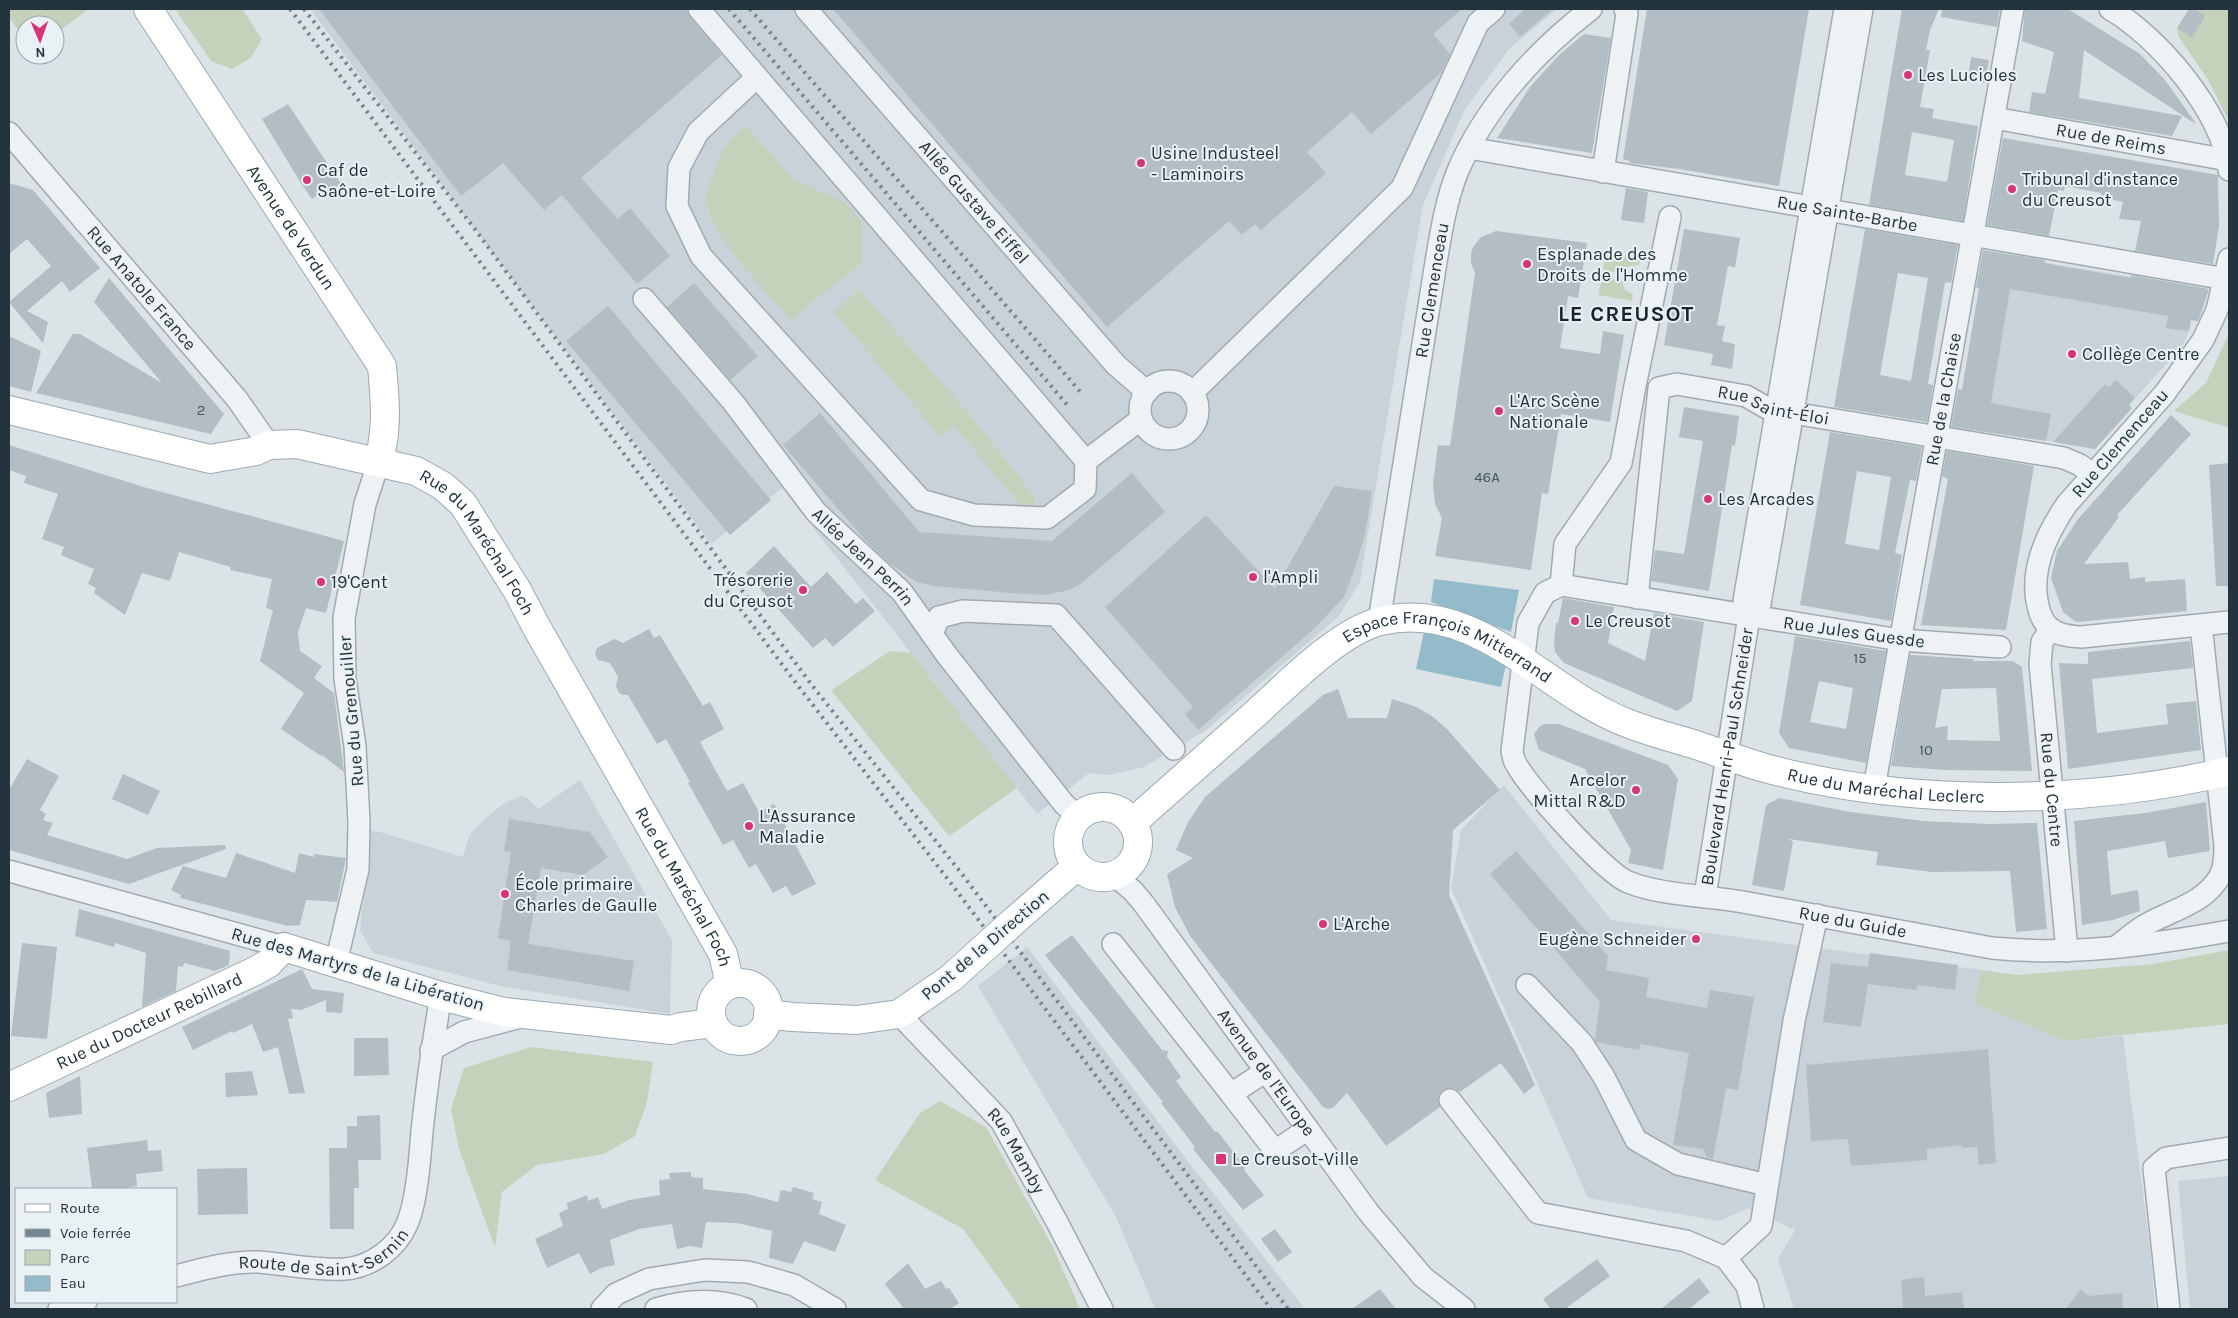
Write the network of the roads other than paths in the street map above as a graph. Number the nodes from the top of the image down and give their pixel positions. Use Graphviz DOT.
graph roads {
  1 [pos="148,9"];
  2 [pos="699,9"];
  3 [pos="806,9"];
  4 [pos="1494,9"];
  5 [pos="1591,9"];
  6 [pos="1625,9"];
  7 [pos="1844,9"];
  8 [pos="1862,9"];
  9 [pos="2013,9"];
  10 [pos="2110,9"];
  11 [pos="757,77"];
  12 [pos="1994,118"];
  13 [pos="9,133"];
  14 [pos="1469,148"];
  15 [pos="9,161"];
  16 [pos="34,163"];
  17 [pos="2229,165"];
  18 [pos="1603,172"];
  19 [pos="1819,210"];
  20 [pos="1670,217"];
  21 [pos="1972,235"];
  22 [pos="2228,269"];
  23 [pos="644,299"];
  24 [pos="1635,386"];
  25 [pos="1659,388"];
  26 [pos="1147,392"];
  27 [pos="1192,393"];
  28 [pos="9,410"];
  29 [pos="1785,411"];
  30 [pos="1142,419"];
  31 [pos="1936,436"];
  32 [pos="269,446"];
  33 [pos="379,461"];
  34 [pos="1086,461"];
  35 [pos="2092,474"];
  36 [pos="1561,586"];
  37 [pos="1637,598"];
  38 [pos="1749,616"];
  39 [pos="1378,621"];
  40 [pos="2229,622"];
  41 [pos="2201,625"];
  42 [pos="2051,629"];
  43 [pos="932,634"];
  44 [pos="1900,640"];
  45 [pos="2026,642"];
  46 [pos="2000,647"];
  47 [pos="1522,661"];
  48 [pos="1559,686"];
  49 [pos="1174,749"];
  50 [pos="1728,756"];
  51 [pos="2224,772"];
  52 [pos="1874,788"];
  53 [pos="2052,795"];
  54 [pos="1078,817"];
  55 [pos="1132,823"];
  56 [pos="9,871"];
  57 [pos="1070,872"];
  58 [pos="1114,875"];
  59 [pos="1705,896"];
  60 [pos="1817,915"];
  61 [pos="2229,931"];
  62 [pos="1113,944"];
  63 [pos="284,947"];
  64 [pos="2116,947"];
  65 [pos="2066,951"];
  66 [pos="336,963"];
  67 [pos="730,984"];
  68 [pos="1527,985"];
  69 [pos="441,996"];
  70 [pos="768,1014"];
  71 [pos="899,1014"];
  72 [pos="528,1016"];
  73 [pos="713,1023"];
  74 [pos="431,1050"];
  75 [pos="1266,1071"];
  76 [pos="9,1087"];
  77 [pos="1231,1094"];
  78 [pos="1450,1100"];
  79 [pos="1308,1129"];
  80 [pos="2229,1148"];
  81 [pos="1767,1185"];
  82 [pos="1726,1258"];
  83 [pos="178,1276"];
  84 [pos="82,1303"];
  85 [pos="59,1309"];
  86 [pos="602,1309"];
  87 [pos="656,1309"];
  88 [pos="746,1309"];
  89 [pos="835,1309"];
  90 [pos="1102,1309"];
  91 [pos="1464,1309"];
  92 [pos="1753,1309"];
  93 [pos="2169,1309"];
  1 -- 33 [label="main road, Avenue de Verdun"];
  2 -- 11 [label="street"];
  3 -- 26 [label="street, Allée Gustave Eiffel"];
  4 -- 27 [label="street"];
  5 -- 14 [label="street, Rue Clemenceau"];
  6 -- 18 [label="street"];
  7 -- 19 [label="street, Boulevard Henri-Paul Schneider"];
  8 -- 19 [label="street, Boulevard Henri-Paul Schneider"];
  9 -- 12 [label="street, Rue de la Chaise"];
  10 -- 17 [label="street"];
  11 -- 34 [label="street"];
  11 -- 34 [label="street"];
  12 -- 17 [label="street, Rue de Reims"];
  12 -- 21 [label="street, Rue de la Chaise"];
  13 -- 16 [label="street, Rue Anatole France"];
  14 -- 18 [label="street, Rue Sainte-Barbe"];
  14 -- 39 [label="street, Rue Clemenceau"];
  15 -- 16 [label="street"];
  16 -- 32 [label="street, Rue Anatole France"];
  18 -- 19 [label="street, Rue Sainte-Barbe"];
  19 -- 21 [label="street, Rue Sainte-Barbe"];
  19 -- 29 [label="street, Boulevard Henri-Paul Schneider"];
  20 -- 24 [label="street"];
  21 -- 22 [label="street, Rue Sainte-Barbe"];
  21 -- 31 [label="street, Rue de la Chaise"];
  22 -- 35 [label="street, Rue Clemenceau"];
  23 -- 43 [label="street, Allée Jean Perrin"];
  24 -- 25 [label="street, Rue Saint-Éloi"];
  24 -- 36 [label="street"];
  25 -- 29 [label="street, Rue Saint-Éloi"];
  25 -- 37 [label="street"];
  26 -- 27 [label="street"];
  26 -- 30 [label="street"];
  27 -- 30 [label="street"];
  28 -- 32 [label="main road, Rue du Maréchal Foch"];
  29 -- 31 [label="street, Rue Saint-Éloi"];
  29 -- 38 [label="street, Boulevard Henri-Paul Schneider"];
  30 -- 34 [label="street"];
  31 -- 35 [label="street, Rue Saint-Éloi"];
  31 -- 44 [label="street, Rue de la Chaise"];
  32 -- 33 [label="main road, Rue du Maréchal Foch"];
  33 -- 66 [label="street, Rue du Grenouiller"];
  33 -- 67 [label="main road, Rue du Maréchal Foch"];
  35 -- 42 [label="street, Rue Clemenceau"];
  36 -- 37 [label="street, Rue Jules Guesde"];
  36 -- 47 [label="street"];
  37 -- 38 [label="street, Rue Jules Guesde"];
  38 -- 44 [label="street, Rue Jules Guesde"];
  38 -- 50 [label="street, Boulevard Henri-Paul Schneider"];
  39 -- 47 [label="main road, Espace François Mitterrand"];
  39 -- 55 [label="main road, Espace François Mitterrand"];
  40 -- 41 [label="street"];
  41 -- 42 [label="street"];
  41 -- 51 [label="street"];
  42 -- 45 [label="street"];
  42 -- 53 [label="street, Rue du Centre"];
  43 -- 49 [label="street"];
  43 -- 54 [label="street, Allée Jean Perrin"];
  44 -- 46 [label="street, Rue Jules Guesde"];
  44 -- 52 [label="street, Rue de la Chaise"];
  47 -- 48 [label="main road, Espace François Mitterrand"];
  47 -- 59 [label="street, Rue du Guide"];
  48 -- 50 [label="main road, Rue du Maréchal Leclerc"];
  50 -- 52 [label="main road, Rue du Maréchal Leclerc"];
  50 -- 59 [label="street, Boulevard Henri-Paul Schneider"];
  51 -- 53 [label="main road, Rue du Maréchal Leclerc"];
  51 -- 64 [label="street"];
  52 -- 53 [label="main road, Rue du Maréchal Leclerc"];
  53 -- 65 [label="street, Rue du Centre"];
  54 -- 55 [label="main road"];
  54 -- 57 [label="main road"];
  55 -- 58 [label="main road"];
  56 -- 63 [label="street, Rue des Martyrs de la Libération"];
  57 -- 58 [label="main road"];
  57 -- 71 [label="main road, Pont de la Direction, bridge"];
  58 -- 75 [label="street, Avenue de l'Europe"];
  59 -- 60 [label="street, Rue du Guide"];
  60 -- 65 [label="street, Rue du Guide"];
  60 -- 81 [label="street"];
  61 -- 64 [label="street, Rue du Guide"];
  62 -- 77 [label="street"];
  63 -- 66 [label="main road, Rue des Martyrs de la Libération"];
  63 -- 76 [label="main road, Rue du Docteur Rebillard"];
  64 -- 65 [label="street, Rue du Guide"];
  66 -- 69 [label="main road, Rue des Martyrs de la Libération"];
  67 -- 70 [label="main road"];
  67 -- 73 [label="main road"];
  68 -- 81 [label="street"];
  69 -- 72 [label="main road, Rue des Martyrs de la Libération"];
  69 -- 74 [label="street, Route de Saint-Sernin"];
  70 -- 71 [label="main road, Pont de la Direction"];
  70 -- 73 [label="main road"];
  71 -- 90 [label="street, Rue Mamby"];
  72 -- 73 [label="main road, Rue des Martyrs de la Libération"];
  72 -- 74 [label="street"];
  74 -- 83 [label="street, Route de Saint-Sernin"];
  75 -- 77 [label="street"];
  75 -- 79 [label="street, Avenue de l'Europe"];
  77 -- 79 [label="street"];
  78 -- 82 [label="street"];
  79 -- 91 [label="street, Avenue de l'Europe"];
  80 -- 93 [label="street"];
  81 -- 82 [label="street"];
  82 -- 92 [label="street"];
  84 -- 85 [label="street"];
  86 -- 89 [label="street"];
  87 -- 88 [label="street"];
}
